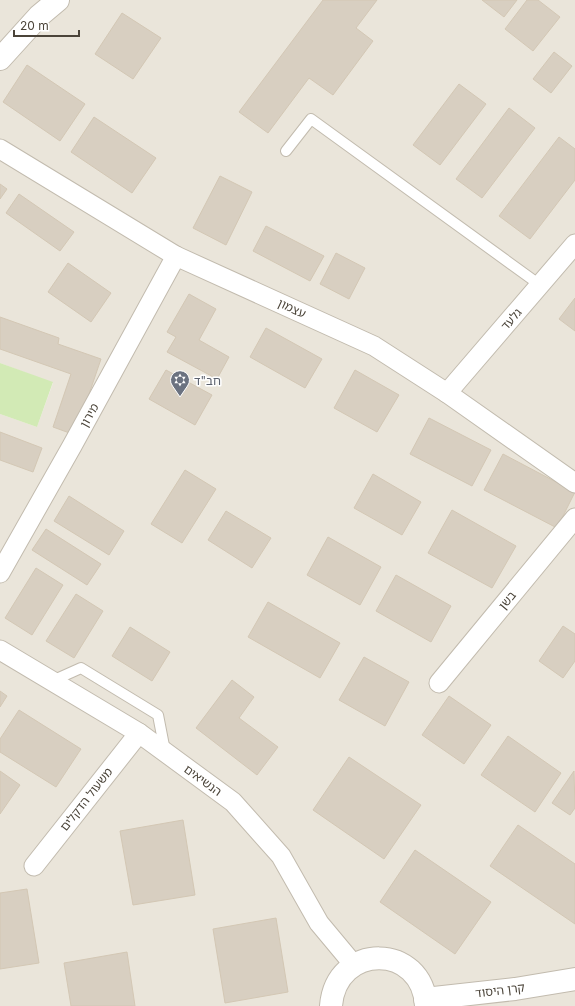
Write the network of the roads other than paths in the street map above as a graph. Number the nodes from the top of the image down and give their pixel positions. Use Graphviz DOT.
graph roads {
  1 [pos="58,0"];
  2 [pos="0,59"];
  3 [pos="0,149"];
  4 [pos="286,151"];
  5 [pos="575,244"];
  6 [pos="176,256"];
  7 [pos="540,285"];
  8 [pos="447,393"];
  9 [pos="575,483"];
  10 [pos="575,518"];
  11 [pos="0,573"];
  12 [pos="0,650"];
  13 [pos="52,681"];
  14 [pos="439,683"];
  15 [pos="138,733"];
  16 [pos="165,753"];
  17 [pos="34,866"];
  18 [pos="354,964"];
  19 [pos="575,979"];
  20 [pos="426,1002"];
  21 [pos="331,1006"];
  1 -- 2 [label="street"];
  3 -- 6 [label="street, עצמון"];
  4 -- 7 [label="lane"];
  5 -- 7 [label="street, גלעד"];
  6 -- 8 [label="street, עצמון"];
  6 -- 11 [label="street, מירון"];
  7 -- 8 [label="street, גלעד"];
  8 -- 9 [label="street, עצמון"];
  10 -- 14 [label="street, בשן"];
  12 -- 13 [label="street, הנשיאים"];
  13 -- 15 [label="street, הנשיאים"];
  13 -- 16 [label="lane"];
  15 -- 16 [label="street, הנשיאים"];
  15 -- 17 [label="street, משעול הדקלים"];
  16 -- 18 [label="street, הנשיאים"];
  18 -- 20 [label="street"];
  18 -- 21 [label="street"];
  19 -- 20 [label="street, קרן היסוד"];
}
